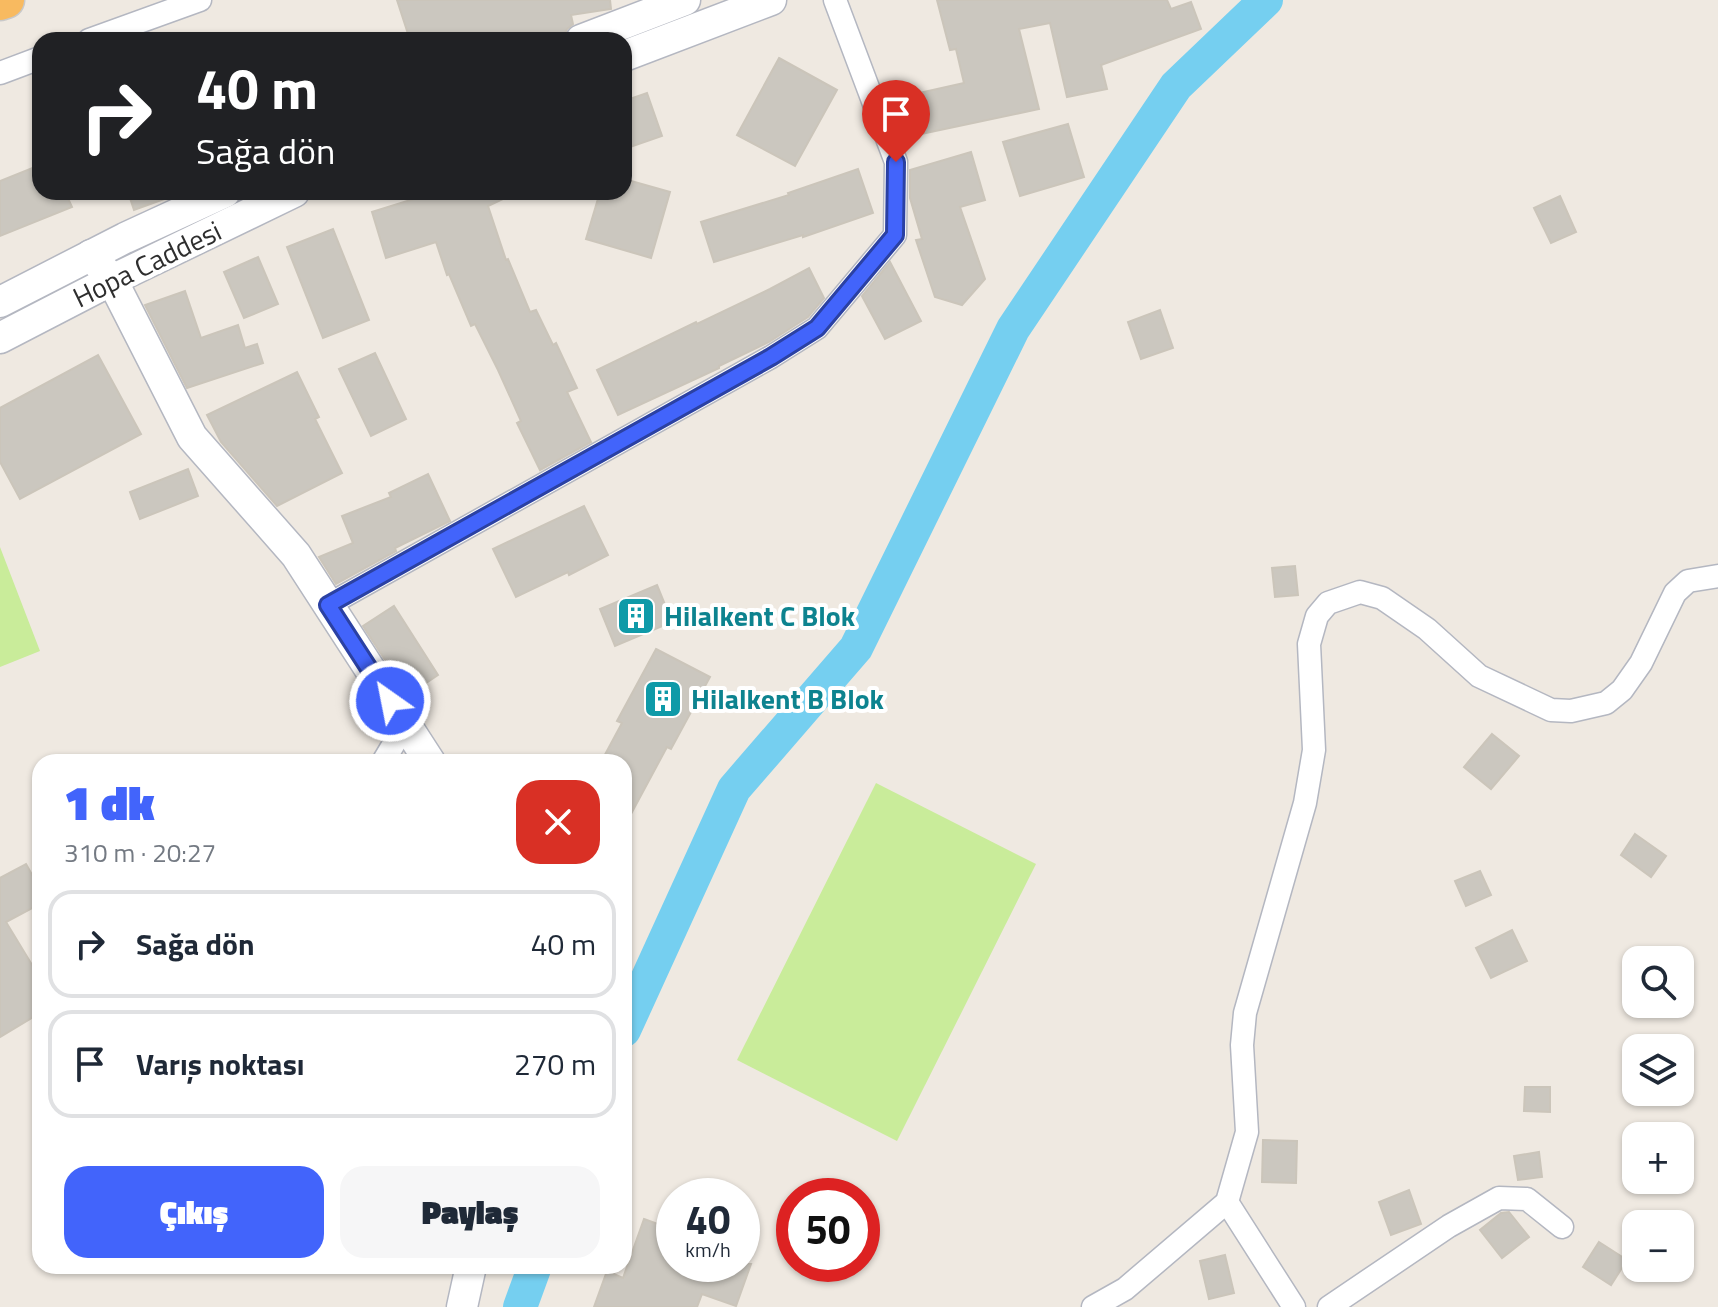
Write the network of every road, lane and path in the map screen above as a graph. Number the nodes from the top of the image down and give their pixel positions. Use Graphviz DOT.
graph roads {
  1 [pos="6,0"];
  2 [pos="200,0"];
  3 [pos="685,0"];
  4 [pos="771,0"];
  5 [pos="835,0"];
  6 [pos="0,2"];
  7 [pos="111,32"];
  8 [pos="602,32"];
  9 [pos="632,53"];
  10 [pos="32,61"];
  11 [pos="0,73"];
  12 [pos="208,200"];
  13 [pos="277,200"];
  14 [pos="91,255"];
  15 [pos="112,280"];
  16 [pos="0,302"];
  17 [pos="0,338"];
  18 [pos="1718,576"];
  19 [pos="328,605"];
  20 [pos="405,725"];
  21 [pos="388,754"];
  22 [pos="425,754"];
  23 [pos="1227,1202"];
  24 [pos="1562,1227"];
  25 [pos="469,1274"];
  26 [pos="462,1307"];
  27 [pos="1093,1307"];
  28 [pos="1294,1307"];
  29 [pos="1329,1307"];
  1 -- 6 [label="highway"];
  2 -- 7 [label="street"];
  3 -- 8 [label="main road"];
  4 -- 9 [label="main road"];
  5 -- 19 [label="street"];
  10 -- 11 [label="street"];
  12 -- 14 [label="main road, Hopa Caddesi"];
  13 -- 15 [label="main road, Hopa Caddesi"];
  14 -- 15 [label="main road"];
  14 -- 16 [label="main road, Hopa Caddesi"];
  15 -- 17 [label="main road, Hopa Caddesi"];
  15 -- 19 [label="main road"];
  18 -- 23 [label="street"];
  19 -- 20 [label="main road"];
  20 -- 21 [label="street"];
  20 -- 22 [label="main road"];
  23 -- 27 [label="street"];
  23 -- 28 [label="street"];
  24 -- 29 [label="street"];
  25 -- 26 [label="main road"];
}
